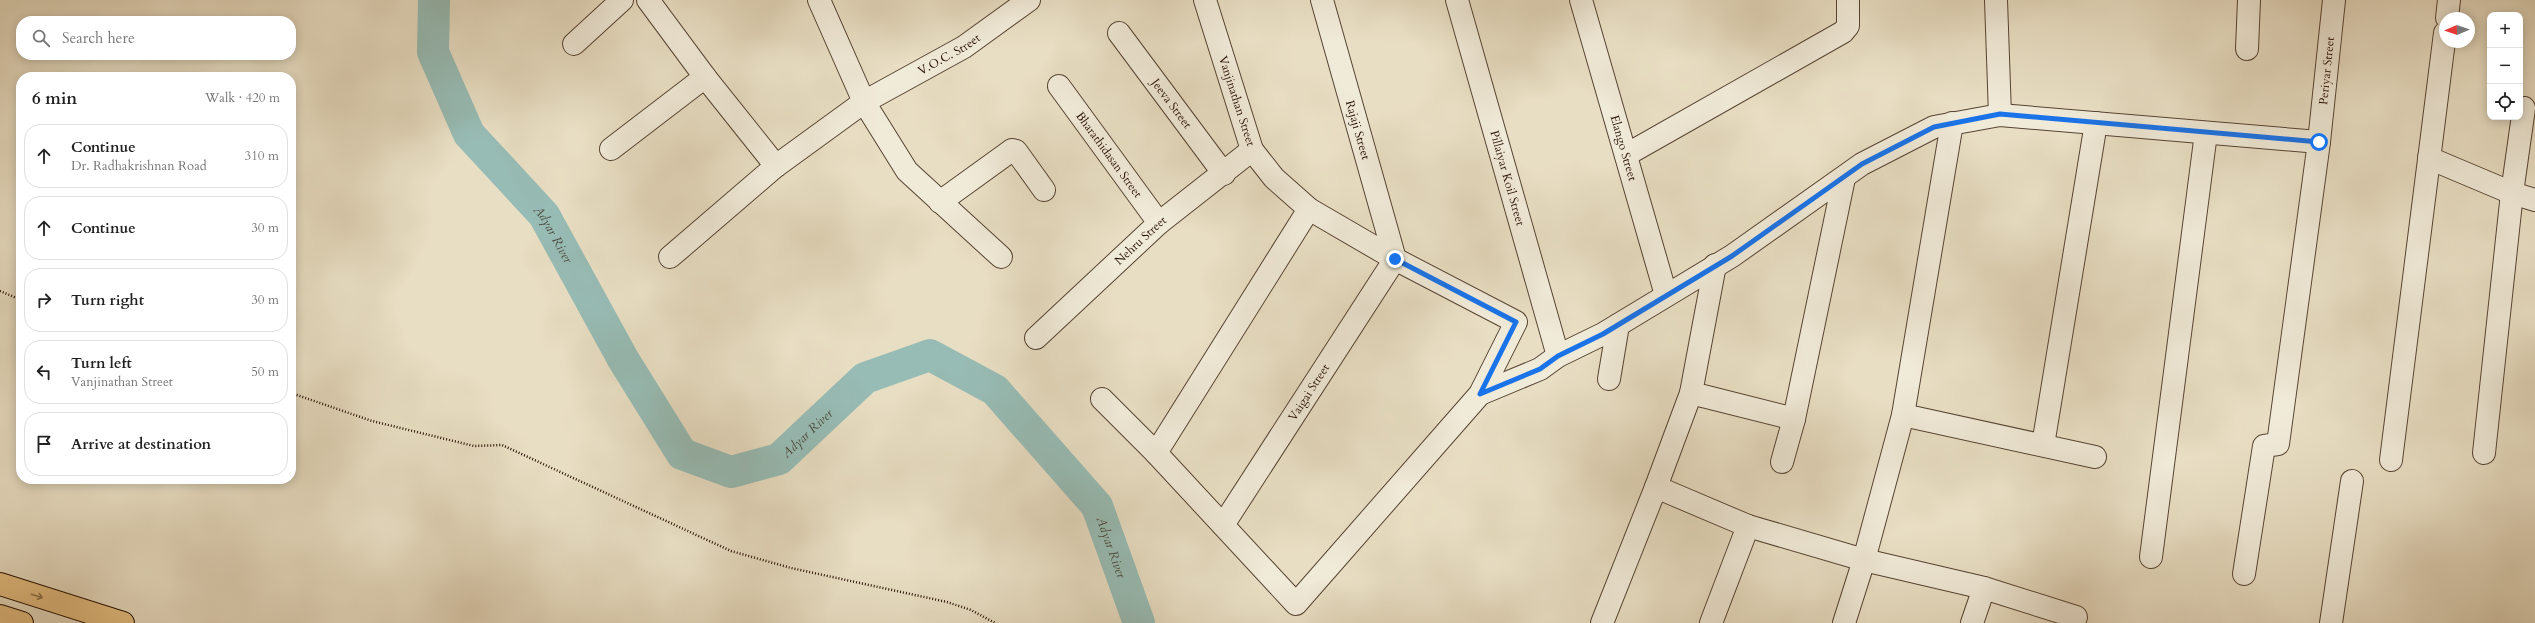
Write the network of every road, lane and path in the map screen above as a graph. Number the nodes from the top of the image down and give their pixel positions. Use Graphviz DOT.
graph roads {
  1 [pos="622,0"];
  2 [pos="648,0"];
  3 [pos="820,0"];
  4 [pos="1205,0"];
  5 [pos="1322,0"];
  6 [pos="1457,0"];
  7 [pos="1582,0"];
  8 [pos="1848,0"];
  9 [pos="1996,0"];
  10 [pos="2249,0"];
  11 [pos="2334,0"];
  12 [pos="2449,0"];
  13 [pos="1027,1"];
  14 [pos="2448,12"];
  15 [pos="1119,33"];
  16 [pos="574,44"];
  17 [pos="2443,48"];
  18 [pos="2247,49"];
  19 [pos="705,77"];
  20 [pos="1059,86"];
  21 [pos="864,102"];
  22 [pos="2524,108"];
  23 [pos="2000,114"];
  24 [pos="1952,123"];
  25 [pos="2096,123"];
  26 [pos="2206,133"];
  27 [pos="2319,142"];
  28 [pos="611,148"];
  29 [pos="1252,150"];
  30 [pos="1626,155"];
  31 [pos="2429,158"];
  32 [pos="776,166"];
  33 [pos="1224,174"];
  34 [pos="1844,178"];
  35 [pos="1044,190"];
  36 [pos="2512,193"];
  37 [pos="2535,200"];
  38 [pos="940,202"];
  39 [pos="1309,209"];
  40 [pos="1159,223"];
  41 [pos="670,257"];
  42 [pos="1001,257"];
  43 [pos="1395,259"];
  44 [pos="1715,265"];
  45 [pos="0,291"];
  46 [pos="1666,295"];
  47 [pos="16,298"];
  48 [pos="1618,324"];
  49 [pos="1036,338"];
  50 [pos="1558,356"];
  51 [pos="1609,379"];
  52 [pos="1691,393"];
  53 [pos="1480,394"];
  54 [pos="296,395"];
  55 [pos="1102,399"];
  56 [pos="1903,415"];
  57 [pos="1794,419"];
  58 [pos="2043,445"];
  59 [pos="1156,453"];
  60 [pos="2484,453"];
  61 [pos="2095,456"];
  62 [pos="2391,460"];
  63 [pos="1782,462"];
  64 [pos="2352,480"];
  65 [pos="1656,488"];
  66 [pos="1223,526"];
  67 [pos="1748,526"];
  68 [pos="2151,557"];
  69 [pos="1864,560"];
  70 [pos="2244,574"];
  71 [pos="0,584"];
  72 [pos="1984,588"];
  73 [pos="0,616"];
  74 [pos="2076,617"];
  75 [pos="22,623"];
  76 [pos="123,623"];
  77 [pos="996,623"];
  78 [pos="1602,623"];
  79 [pos="1711,623"];
  80 [pos="1844,623"];
  81 [pos="1972,623"];
  82 [pos="2331,623"];
  1 -- 16 [label="street"];
  2 -- 19 [label="street"];
  3 -- 21 [label="street"];
  4 -- 29 [label="street, Vanjinathan Street"];
  5 -- 43 [label="street, Rajaji Street"];
  6 -- 50 [label="street, Pillaiyar Koil Street"];
  7 -- 30 [label="street, Elango Street"];
  8 -- 30 [label="street"];
  9 -- 23 [label="street"];
  10 -- 18 [label="street"];
  11 -- 27 [label="street, Periyar Street"];
  12 -- 14 [label="street"];
  13 -- 21 [label="street, V.O.C. Street"];
  15 -- 33 [label="street, Jeeva Street"];
  17 -- 31 [label="street"];
  19 -- 28 [label="street"];
  19 -- 32 [label="street"];
  20 -- 40 [label="street, Bharathidasan Street"];
  21 -- 32 [label="street, V.O.C. Street"];
  21 -- 38 [label="street"];
  22 -- 36 [label="street"];
  23 -- 24 [label="street"];
  23 -- 25 [label="street"];
  24 -- 34 [label="street"];
  24 -- 56 [label="street"];
  25 -- 26 [label="street"];
  25 -- 58 [label="street"];
  26 -- 27 [label="street"];
  26 -- 68 [label="street"];
  27 -- 70 [label="street, Periyar Street"];
  29 -- 33 [label="street, Nehru Street"];
  29 -- 39 [label="street, Vanjinathan Street"];
  30 -- 46 [label="street, Elango Street"];
  31 -- 36 [label="street"];
  31 -- 62 [label="street"];
  32 -- 41 [label="street, V.O.C. Street"];
  33 -- 40 [label="street, Nehru Street"];
  34 -- 44 [label="street"];
  34 -- 57 [label="street"];
  35 -- 38 [label="street"];
  36 -- 37 [label="street"];
  36 -- 60 [label="street"];
  38 -- 42 [label="street"];
  39 -- 43 [label="street, Vanjinathan Street"];
  39 -- 59 [label="street"];
  40 -- 49 [label="street, Nehru Street"];
  43 -- 53 [label="street, Vanjinathan Street"];
  43 -- 66 [label="street, Vaigai Street"];
  44 -- 46 [label="street"];
  44 -- 52 [label="street"];
  45 -- 47 [label="path"];
  46 -- 48 [label="street"];
  48 -- 50 [label="street"];
  48 -- 51 [label="street"];
  50 -- 53 [label="street"];
  52 -- 57 [label="street"];
  52 -- 65 [label="street"];
  53 -- 66 [label="street"];
  54 -- 77 [label="path"];
  55 -- 59 [label="street"];
  56 -- 58 [label="street"];
  56 -- 69 [label="street"];
  57 -- 63 [label="street"];
  58 -- 61 [label="street"];
  59 -- 66 [label="street"];
  64 -- 82 [label="street"];
  65 -- 67 [label="street"];
  65 -- 78 [label="street"];
  67 -- 69 [label="street"];
  67 -- 79 [label="street"];
  69 -- 72 [label="street"];
  69 -- 80 [label="street"];
  71 -- 76 [label="main road, one-way"];
  72 -- 74 [label="street"];
  72 -- 81 [label="street"];
  73 -- 75 [label="main road"];
}
